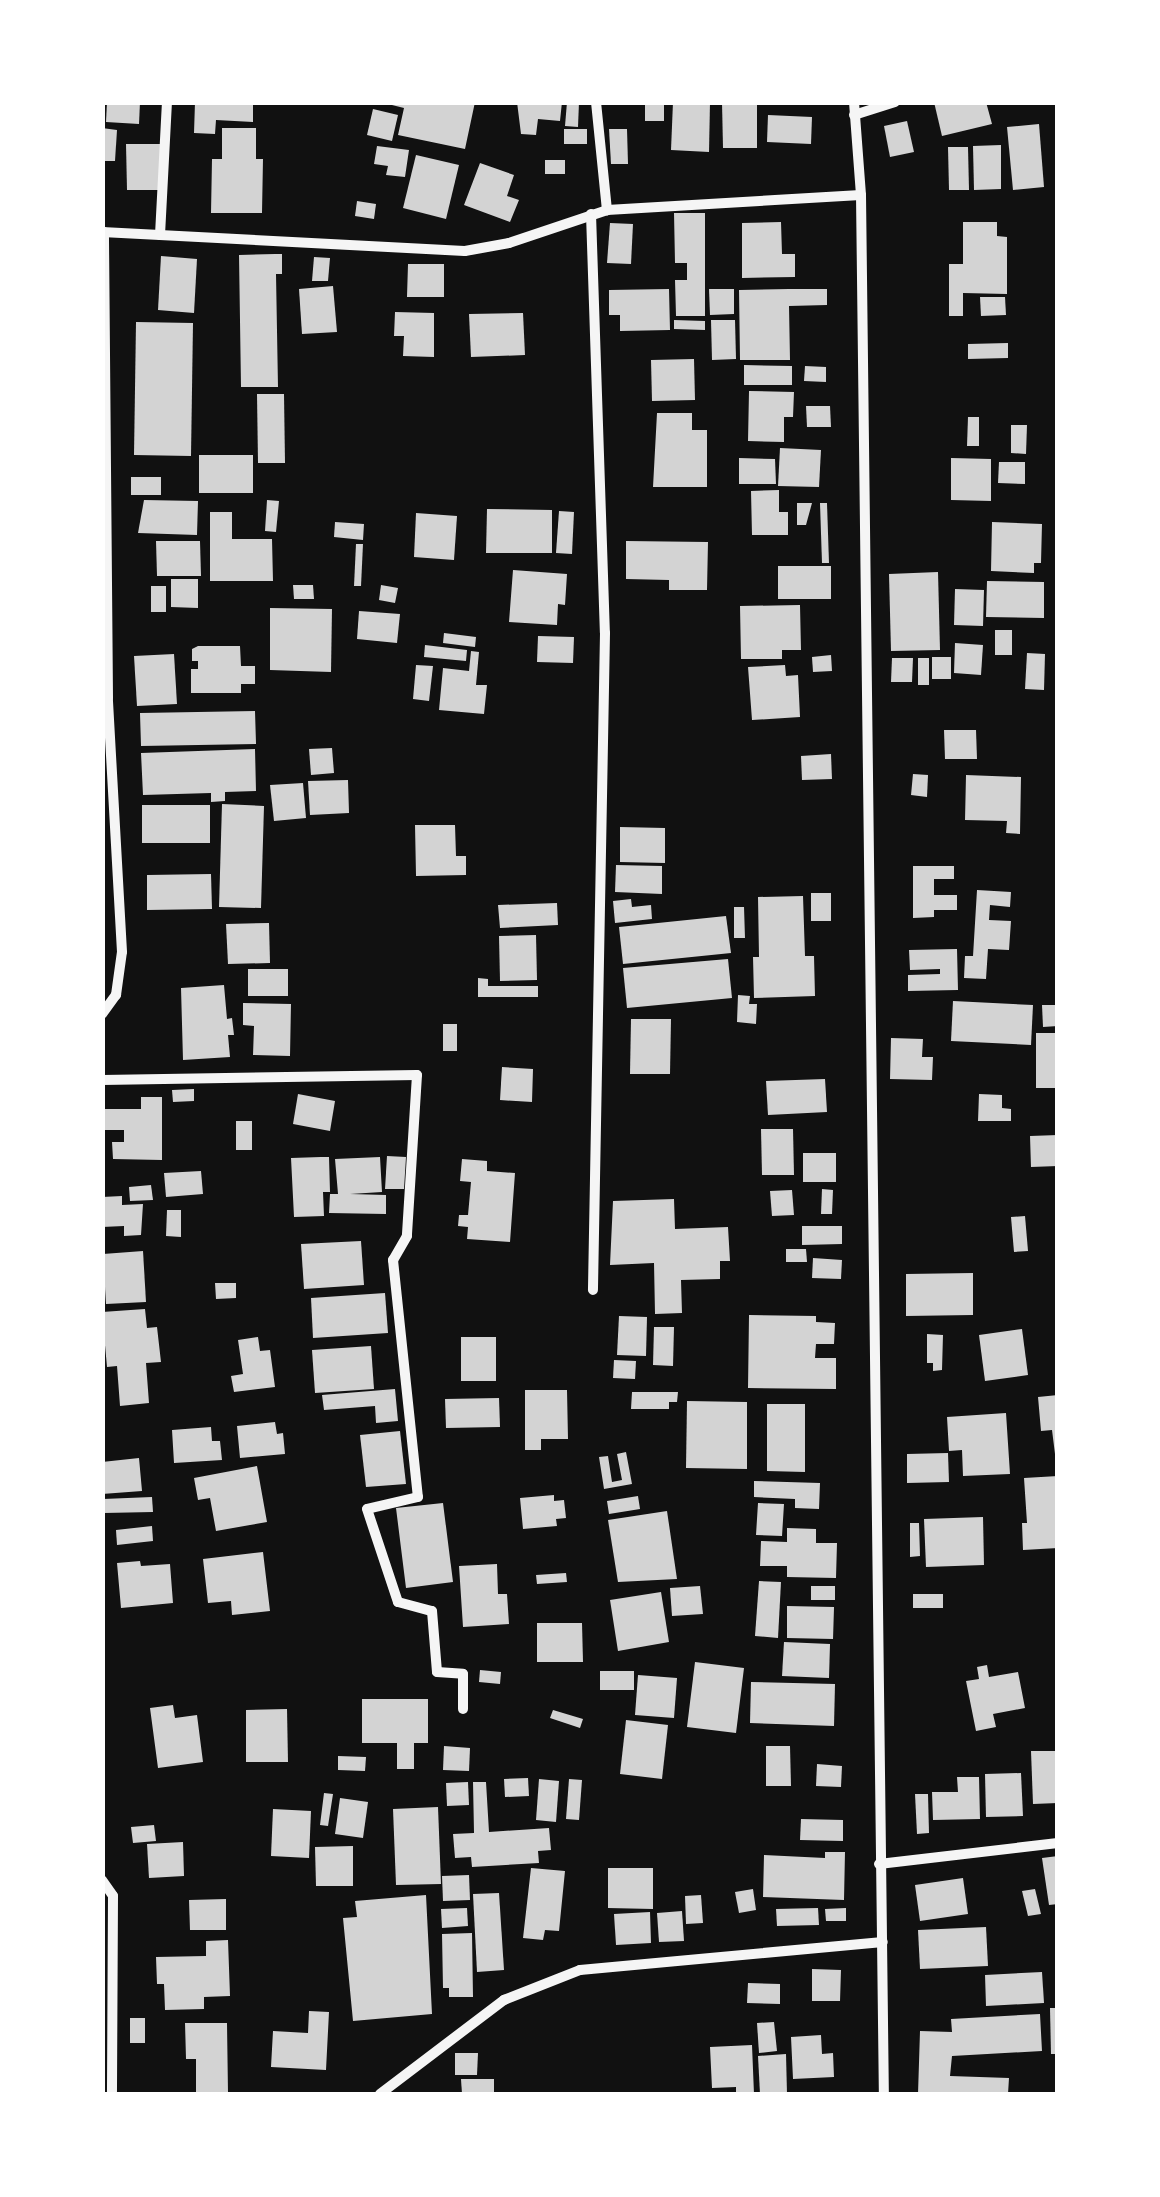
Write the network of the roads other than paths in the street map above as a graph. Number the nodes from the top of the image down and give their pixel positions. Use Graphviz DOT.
graph roads {
  1 [pos="167,102"];
  2 [pos="596,102"];
  3 [pos="854,102"];
  4 [pos="895,102"];
  5 [pos="854,115"];
  6 [pos="861,195"];
  7 [pos="607,210"];
  8 [pos="590,214"];
  9 [pos="103,232"];
  10 [pos="160,235"];
  11 [pos="102,1014"];
  12 [pos="102,1080"];
  13 [pos="593,1290"];
  14 [pos="463,1710"];
  15 [pos="1058,1843"];
  16 [pos="880,1864"];
  17 [pos="102,1880"];
  18 [pos="882,1942"];
  19 [pos="112,2094"];
  20 [pos="380,2094"];
  21 [pos="884,2094"];
  1 -- 10 [label="street"];
  2 -- 7 [label="street"];
  3 -- 5 [label="street"];
  4 -- 5 [label="street"];
  5 -- 6 [label="street"];
  6 -- 7 [label="street"];
  6 -- 16 [label="street"];
  7 -- 8 [label="street"];
  8 -- 10 [label="street"];
  8 -- 13 [label="street"];
  9 -- 10 [label="street"];
  9 -- 11 [label="street"];
  12 -- 14 [label="street"];
  15 -- 16 [label="street"];
  16 -- 18 [label="street"];
  17 -- 19 [label="street"];
  18 -- 20 [label="street"];
  18 -- 21 [label="street"];
}
